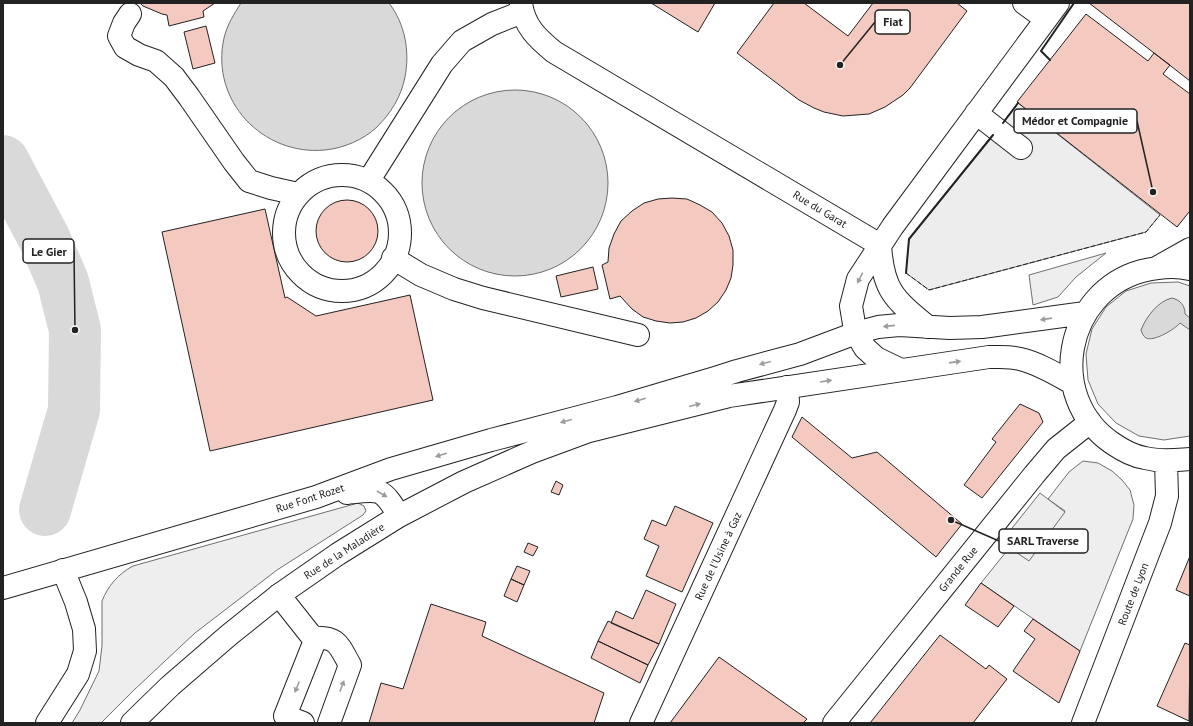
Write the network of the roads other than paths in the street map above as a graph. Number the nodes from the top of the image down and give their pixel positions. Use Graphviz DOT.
graph roads {
  1 [pos="1024,3"];
  2 [pos="522,7"];
  3 [pos="1052,11"];
  4 [pos="130,14"];
  5 [pos="976,113"];
  6 [pos="1020,148"];
  7 [pos="369,180"];
  8 [pos="298,194"];
  9 [pos="880,245"];
  10 [pos="1190,249"];
  11 [pos="393,258"];
  12 [pos="1158,267"];
  13 [pos="1190,269"];
  14 [pos="1085,313"];
  15 [pos="928,327"];
  16 [pos="856,333"];
  17 [pos="638,335"];
  18 [pos="901,370"];
  19 [pos="1072,383"];
  20 [pos="787,387"];
  21 [pos="617,407"];
  22 [pos="1090,422"];
  23 [pos="589,431"];
  24 [pos="1190,458"];
  25 [pos="1166,461"];
  26 [pos="316,497"];
  27 [pos="399,516"];
  28 [pos="63,570"];
  29 [pos="3,588"];
  30 [pos="279,595"];
  31 [pos="313,638"];
  32 [pos="47,723"];
  33 [pos="132,723"];
  34 [pos="303,723"];
  35 [pos="329,723"];
  36 [pos="641,723"];
  37 [pos="834,723"];
  38 [pos="1083,723"];
  1 -- 3 [label="main road"];
  2 -- 7 [label="main road"];
  2 -- 9 [label="main road, Rue du Garat"];
  3 -- 5 [label="main road"];
  4 -- 8 [label="main road"];
  5 -- 6 [label="main road"];
  5 -- 9 [label="main road"];
  7 -- 8 [label="main road"];
  7 -- 11 [label="main road"];
  8 -- 11 [label="main road"];
  9 -- 15 [label="main road"];
  9 -- 16 [label="main road, one-way"];
  10 -- 12 [label="main road"];
  11 -- 17 [label="main road"];
  12 -- 13 [label="main road"];
  12 -- 14 [label="main road"];
  14 -- 15 [label="main road, Rue Font Rozet, one-way"];
  14 -- 19 [label="main road"];
  15 -- 16 [label="main road, Rue Font Rozet, one-way"];
  16 -- 18 [label="main road"];
  16 -- 21 [label="main road, Rue Font Rozet, one-way"];
  18 -- 19 [label="main road, one-way"];
  20 -- 18 [label="main road, one-way"];
  19 -- 22 [label="main road"];
  23 -- 20 [label="main road, one-way"];
  20 -- 36 [label="main road, Rue de l'Usine à Gaz"];
  21 -- 23 [label="main road"];
  21 -- 26 [label="main road, Rue Font Rozet, one-way"];
  22 -- 25 [label="main road"];
  22 -- 37 [label="main road, Grande Rue"];
  23 -- 27 [label="main road, Rue de la Maladière"];
  24 -- 25 [label="main road"];
  25 -- 38 [label="main road, Route de Lyon"];
  26 -- 27 [label="main road, one-way"];
  26 -- 28 [label="main road, Rue Font Rozet"];
  27 -- 30 [label="main road, Rue de la Maladière"];
  28 -- 29 [label="main road, Rue Font Rozet"];
  28 -- 32 [label="main road"];
  30 -- 31 [label="main road"];
  30 -- 33 [label="main road, Rue de la Maladière"];
  31 -- 34 [label="main road, one-way"];
  35 -- 31 [label="main road, one-way"];
}
